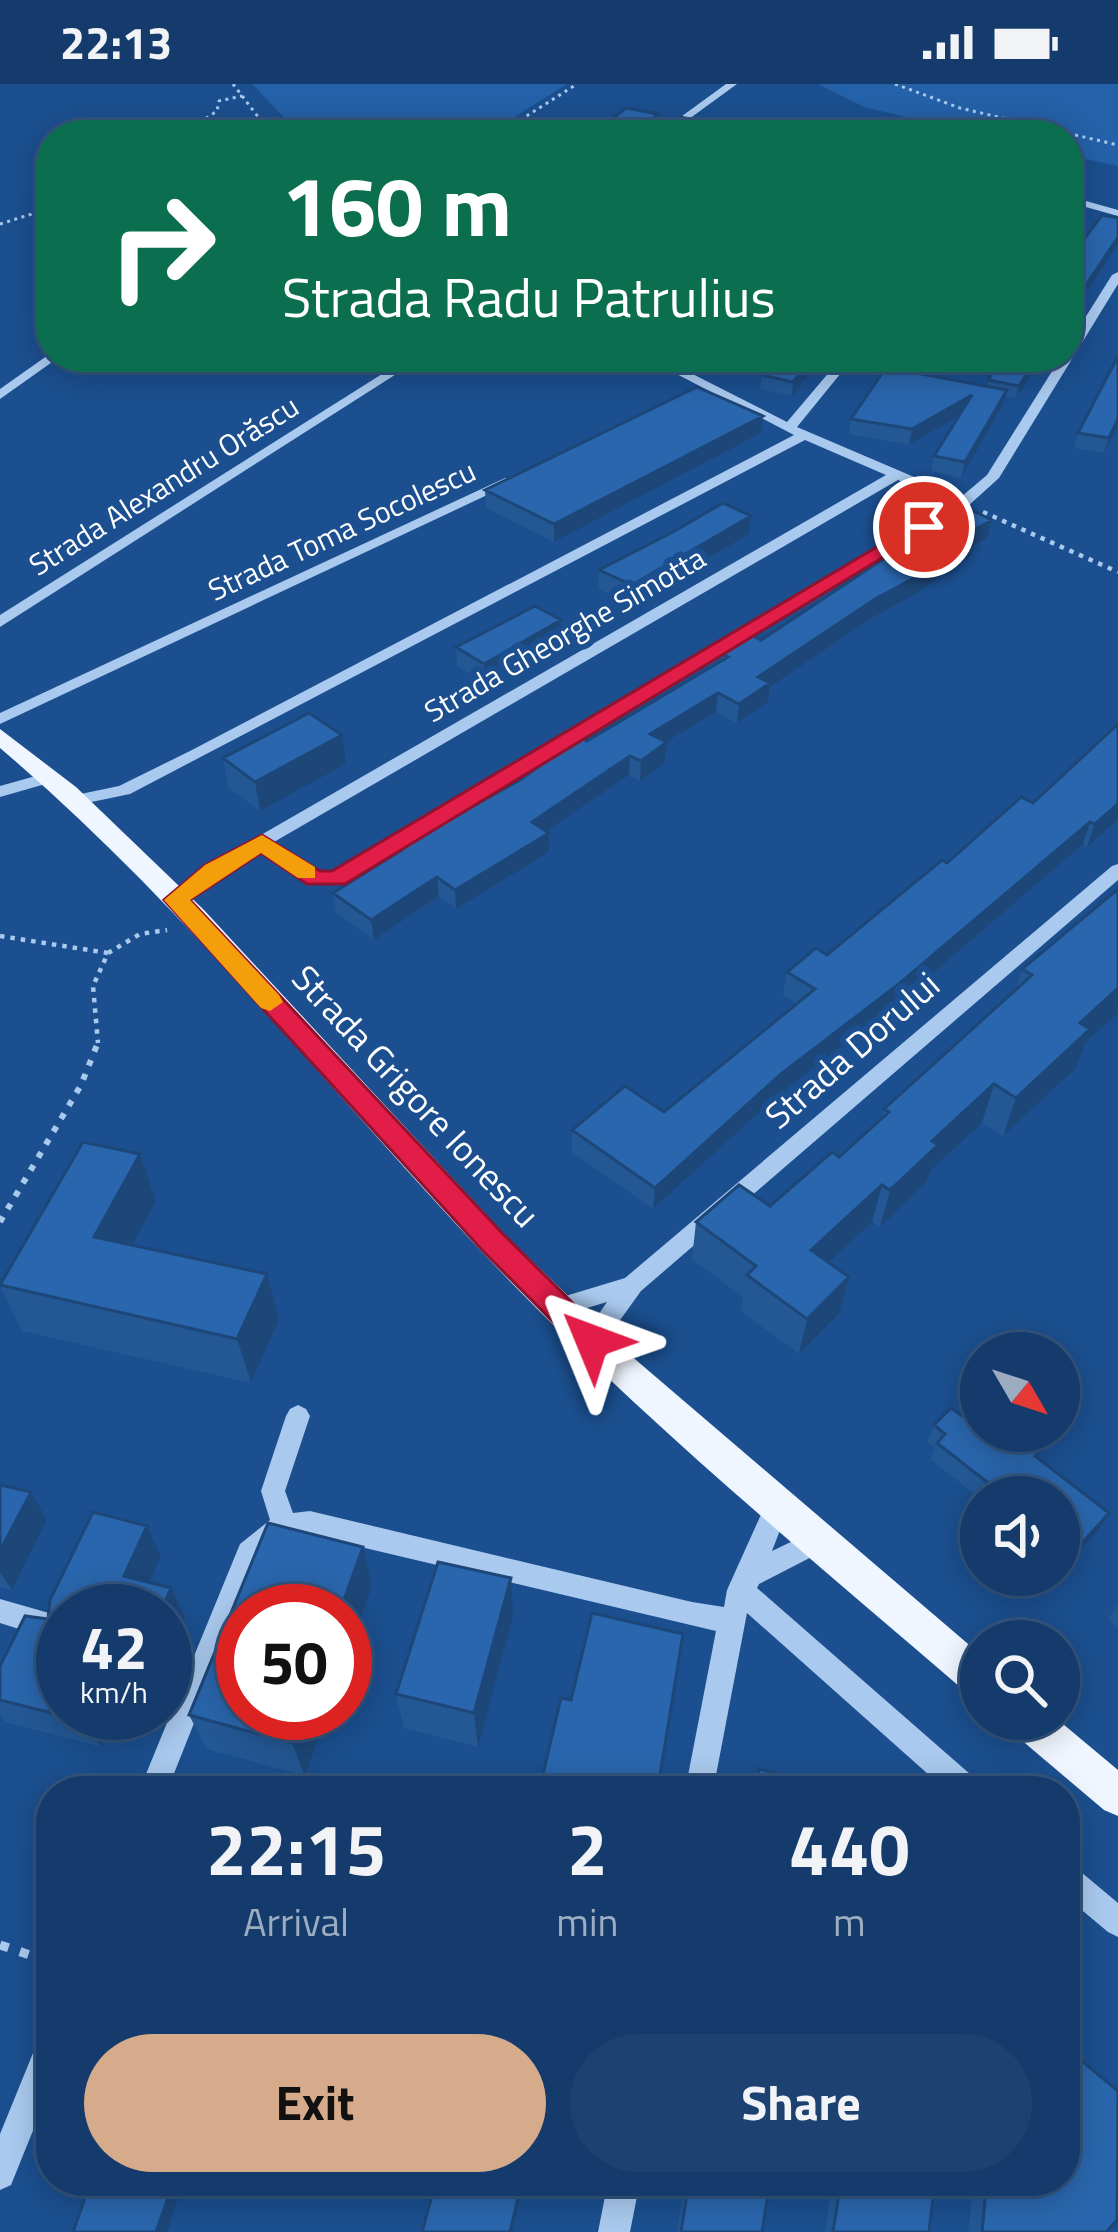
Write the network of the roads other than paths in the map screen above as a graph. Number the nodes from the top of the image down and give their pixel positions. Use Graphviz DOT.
graph roads {
  1 [pos="732,84"];
  2 [pos="682,120"];
  3 [pos="1083,204"];
  4 [pos="1118,213"];
  5 [pos="1118,275"];
  6 [pos="1083,331"];
  7 [pos="36,368"];
  8 [pos="393,372"];
  9 [pos="677,372"];
  10 [pos="837,372"];
  11 [pos="1057,372"];
  12 [pos="706,388"];
  13 [pos="0,395"];
  14 [pos="684,398"];
  15 [pos="796,431"];
  16 [pos="534,469"];
  17 [pos="896,475"];
  18 [pos="963,503"];
  19 [pos="0,622"];
  20 [pos="0,718"];
  21 [pos="0,736"];
  22 [pos="24,755"];
  23 [pos="50,777"];
  24 [pos="0,792"];
  25 [pos="86,807"];
  26 [pos="262,842"];
  27 [pos="1118,870"];
  28 [pos="168,903"];
  29 [pos="633,1284"];
  30 [pos="557,1308"];
  31 [pos="592,1341"];
  32 [pos="298,1417"];
  33 [pos="777,1507"];
  34 [pos="284,1524"];
  35 [pos="818,1541"];
  36 [pos="743,1585"];
  37 [pos="0,1611"];
  38 [pos="731,1621"];
  39 [pos="36,1622"];
  40 [pos="960,1662"];
  41 [pos="192,1668"];
  42 [pos="202,1671"];
  43 [pos="1052,1740"];
  44 [pos="159,1776"];
  45 [pos="701,1776"];
  46 [pos="952,1776"];
  47 [pos="1118,1796"];
  48 [pos="1080,1890"];
  49 [pos="1118,1922"];
  50 [pos="36,2084"];
  51 [pos="0,2174"];
  52 [pos="621,2196"];
  53 [pos="614,2232"];
  1 -- 2 [label="street"];
  3 -- 4 [label="street"];
  5 -- 6 [label="street"];
  7 -- 13 [label="street"];
  8 -- 19 [label="street, Strada Alexandru Orăscu"];
  9 -- 12 [label="street"];
  10 -- 15 [label="street"];
  11 -- 18 [label="street"];
  12 -- 14 [label="street"];
  12 -- 15 [label="street"];
  15 -- 17 [label="street"];
  15 -- 25 [label="street"];
  16 -- 20 [label="street, Strada Toma Socolescu"];
  17 -- 18 [label="street"];
  17 -- 26 [label="street, Strada Gheorghe Simotta"];
  18 -- 26 [label="street"];
  21 -- 22 [label="main road, Strada Grigore Ionescu"];
  22 -- 23 [label="main road, Strada Grigore Ionescu"];
  22 -- 24 [label="street"];
  23 -- 24 [label="street"];
  23 -- 25 [label="main road, Strada Grigore Ionescu"];
  25 -- 28 [label="main road, Strada Grigore Ionescu"];
  26 -- 28 [label="street, Strada Gheorghe Simotta"];
  27 -- 29 [label="street, Strada Dorului"];
  28 -- 30 [label="main road, Strada Grigore Ionescu"];
  29 -- 30 [label="street, Strada Dorului"];
  29 -- 31 [label="street, Strada Dorului"];
  30 -- 31 [label="main road, Strada Grigore Ionescu"];
  31 -- 33 [label="main road, Strada Grigore Ionescu"];
  32 -- 34 [label="street"];
  33 -- 35 [label="main road, Strada Grigore Ionescu"];
  33 -- 36 [label="street"];
  34 -- 38 [label="street"];
  34 -- 42 [label="street"];
  35 -- 36 [label="street"];
  35 -- 40 [label="main road, Strada Grigore Ionescu"];
  36 -- 38 [label="street"];
  36 -- 46 [label="street"];
  37 -- 39 [label="street"];
  38 -- 45 [label="street"];
  41 -- 42 [label="street"];
  42 -- 44 [label="street"];
  43 -- 47 [label="main road"];
  48 -- 49 [label="street"];
  50 -- 51 [label="street"];
  52 -- 53 [label="street"];
}
